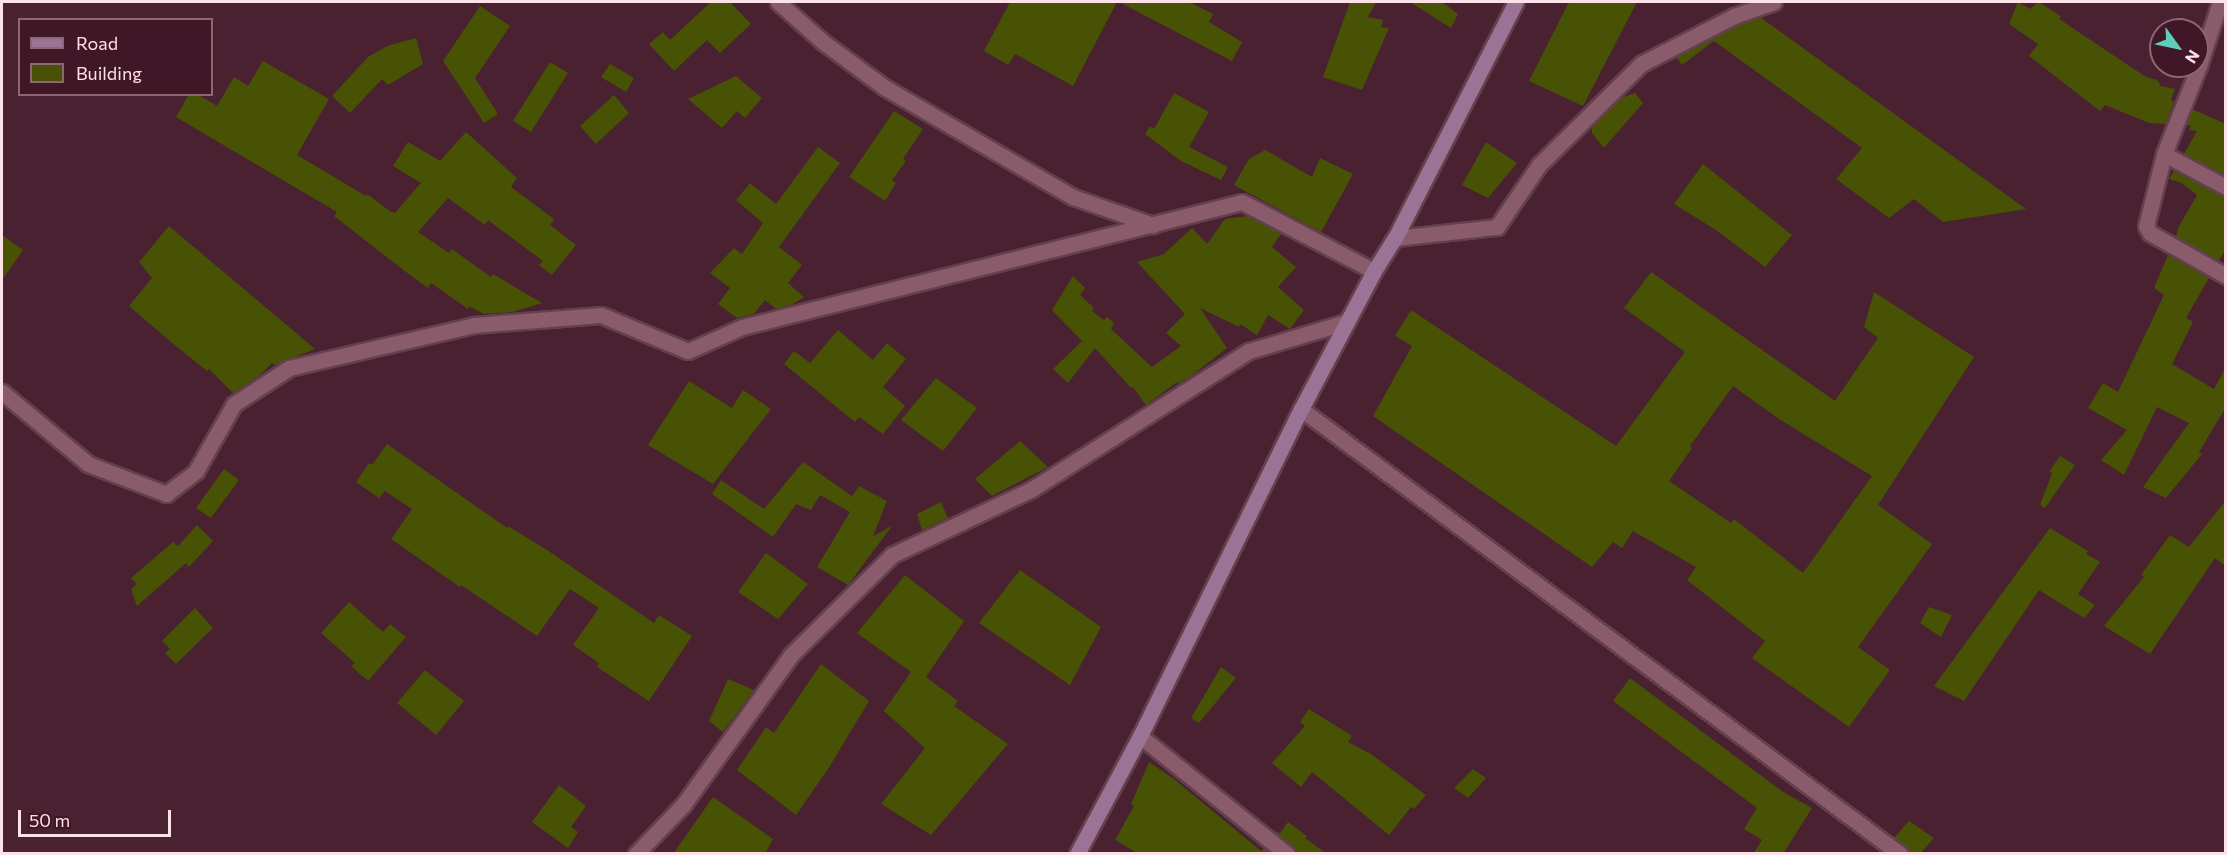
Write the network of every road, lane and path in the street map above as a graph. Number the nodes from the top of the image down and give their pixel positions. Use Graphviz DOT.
graph roads {
  1 [pos="778,2"];
  2 [pos="1516,2"];
  3 [pos="1774,2"];
  4 [pos="2220,2"];
  5 [pos="2164,154"];
  6 [pos="2226,187"];
  7 [pos="1153,225"];
  8 [pos="1395,238"];
  9 [pos="1374,271"];
  10 [pos="2226,276"];
  11 [pos="1346,322"];
  12 [pos="2,392"];
  13 [pos="1301,409"];
  14 [pos="1140,736"];
  15 [pos="636,854"];
  16 [pos="1077,854"];
  17 [pos="1287,854"];
  18 [pos="1900,854"];
  1 -- 7 [label="street"];
  2 -- 8 [label="main road"];
  3 -- 8 [label="street"];
  4 -- 5 [label="street"];
  5 -- 6 [label="street"];
  5 -- 10 [label="street"];
  7 -- 9 [label="street"];
  7 -- 12 [label="street"];
  8 -- 9 [label="main road"];
  9 -- 11 [label="main road"];
  11 -- 13 [label="main road"];
  11 -- 15 [label="street"];
  13 -- 14 [label="main road"];
  13 -- 18 [label="street"];
  14 -- 16 [label="main road"];
  14 -- 17 [label="street"];
}
